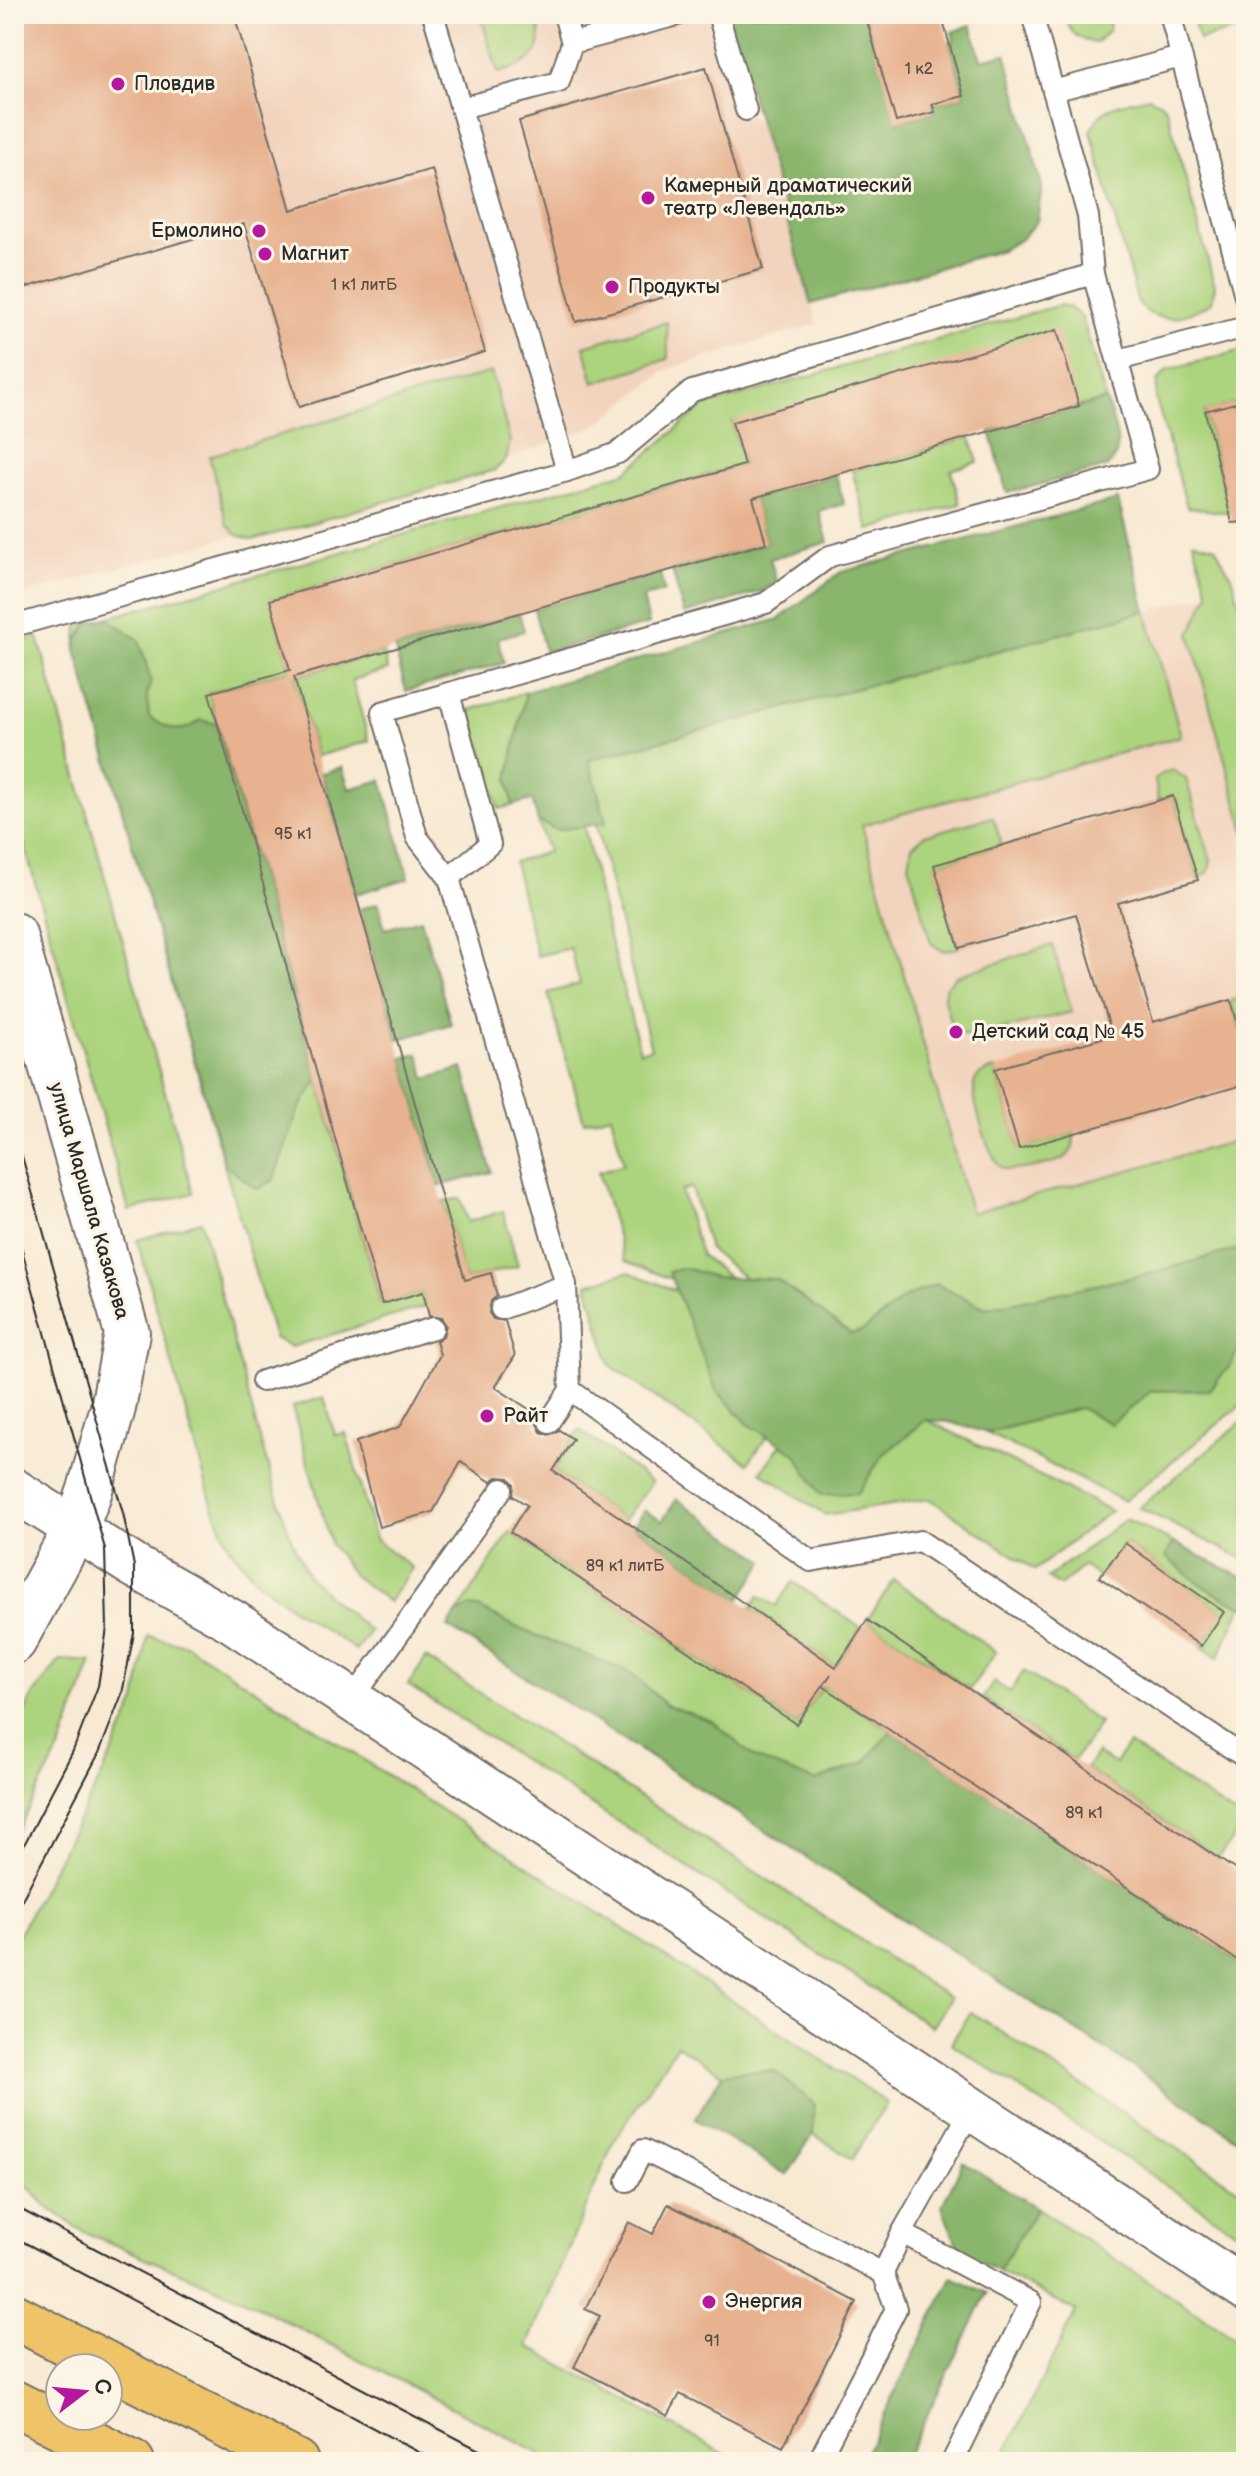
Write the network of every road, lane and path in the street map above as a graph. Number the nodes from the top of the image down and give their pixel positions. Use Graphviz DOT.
graph roads {
  1 [pos="433,14"];
  2 [pos="564,14"];
  3 [pos="681,14"];
  4 [pos="718,14"];
  5 [pos="1032,14"];
  6 [pos="1170,14"];
  7 [pos="572,43"];
  8 [pos="1181,57"];
  9 [pos="1053,91"];
  10 [pos="461,108"];
  11 [pos="746,110"];
  12 [pos="1093,274"];
  13 [pos="1246,300"];
  14 [pos="1246,327"];
  15 [pos="1118,360"];
  16 [pos="567,471"];
  17 [pos="14,626"];
  18 [pos="449,693"];
  19 [pos="449,878"];
  20 [pos="14,935"];
  21 [pos="566,1285"];
  22 [pos="501,1309"];
  23 [pos="433,1328"];
  24 [pos="262,1381"];
  25 [pos="570,1390"];
  26 [pos="549,1422"];
  27 [pos="502,1489"];
  28 [pos="14,1490"];
  29 [pos="75,1530"];
  30 [pos="14,1641"];
  31 [pos="352,1700"];
  32 [pos="1246,1758"];
  33 [pos="972,2108"];
  34 [pos="627,2181"];
  35 [pos="902,2233"];
  36 [pos="883,2273"];
  37 [pos="1246,2290"];
  38 [pos="14,2316"];
  39 [pos="14,2403"];
  40 [pos="132,2462"];
  41 [pos="296,2462"];
  42 [pos="818,2462"];
  43 [pos="952,2462"];
  1 -- 10 [label="lane"];
  2 -- 7 [label="lane"];
  3 -- 7 [label="lane"];
  4 -- 11 [label="lane"];
  5 -- 9 [label="lane"];
  6 -- 8 [label="lane"];
  7 -- 10 [label="lane"];
  8 -- 9 [label="lane"];
  8 -- 13 [label="lane"];
  9 -- 12 [label="lane"];
  10 -- 16 [label="lane"];
  12 -- 15 [label="lane"];
  12 -- 16 [label="lane"];
  14 -- 15 [label="lane"];
  15 -- 18 [label="lane"];
  16 -- 17 [label="lane"];
  18 -- 19 [label="lane"];
  18 -- 19 [label="lane"];
  19 -- 21 [label="lane"];
  20 -- 29 [label="street, улица Маршала Казакова"];
  21 -- 22 [label="lane"];
  21 -- 25 [label="lane"];
  23 -- 24 [label="lane"];
  25 -- 26 [label="lane"];
  25 -- 32 [label="lane"];
  27 -- 31 [label="lane"];
  28 -- 29 [label="street"];
  29 -- 30 [label="street, улица Маршала Казакова"];
  29 -- 31 [label="street"];
  31 -- 33 [label="street"];
  33 -- 35 [label="lane"];
  33 -- 37 [label="street"];
  34 -- 36 [label="lane"];
  35 -- 36 [label="lane"];
  35 -- 43 [label="lane"];
  36 -- 42 [label="lane"];
  38 -- 41 [label="main road"];
  39 -- 40 [label="main road"];
}
